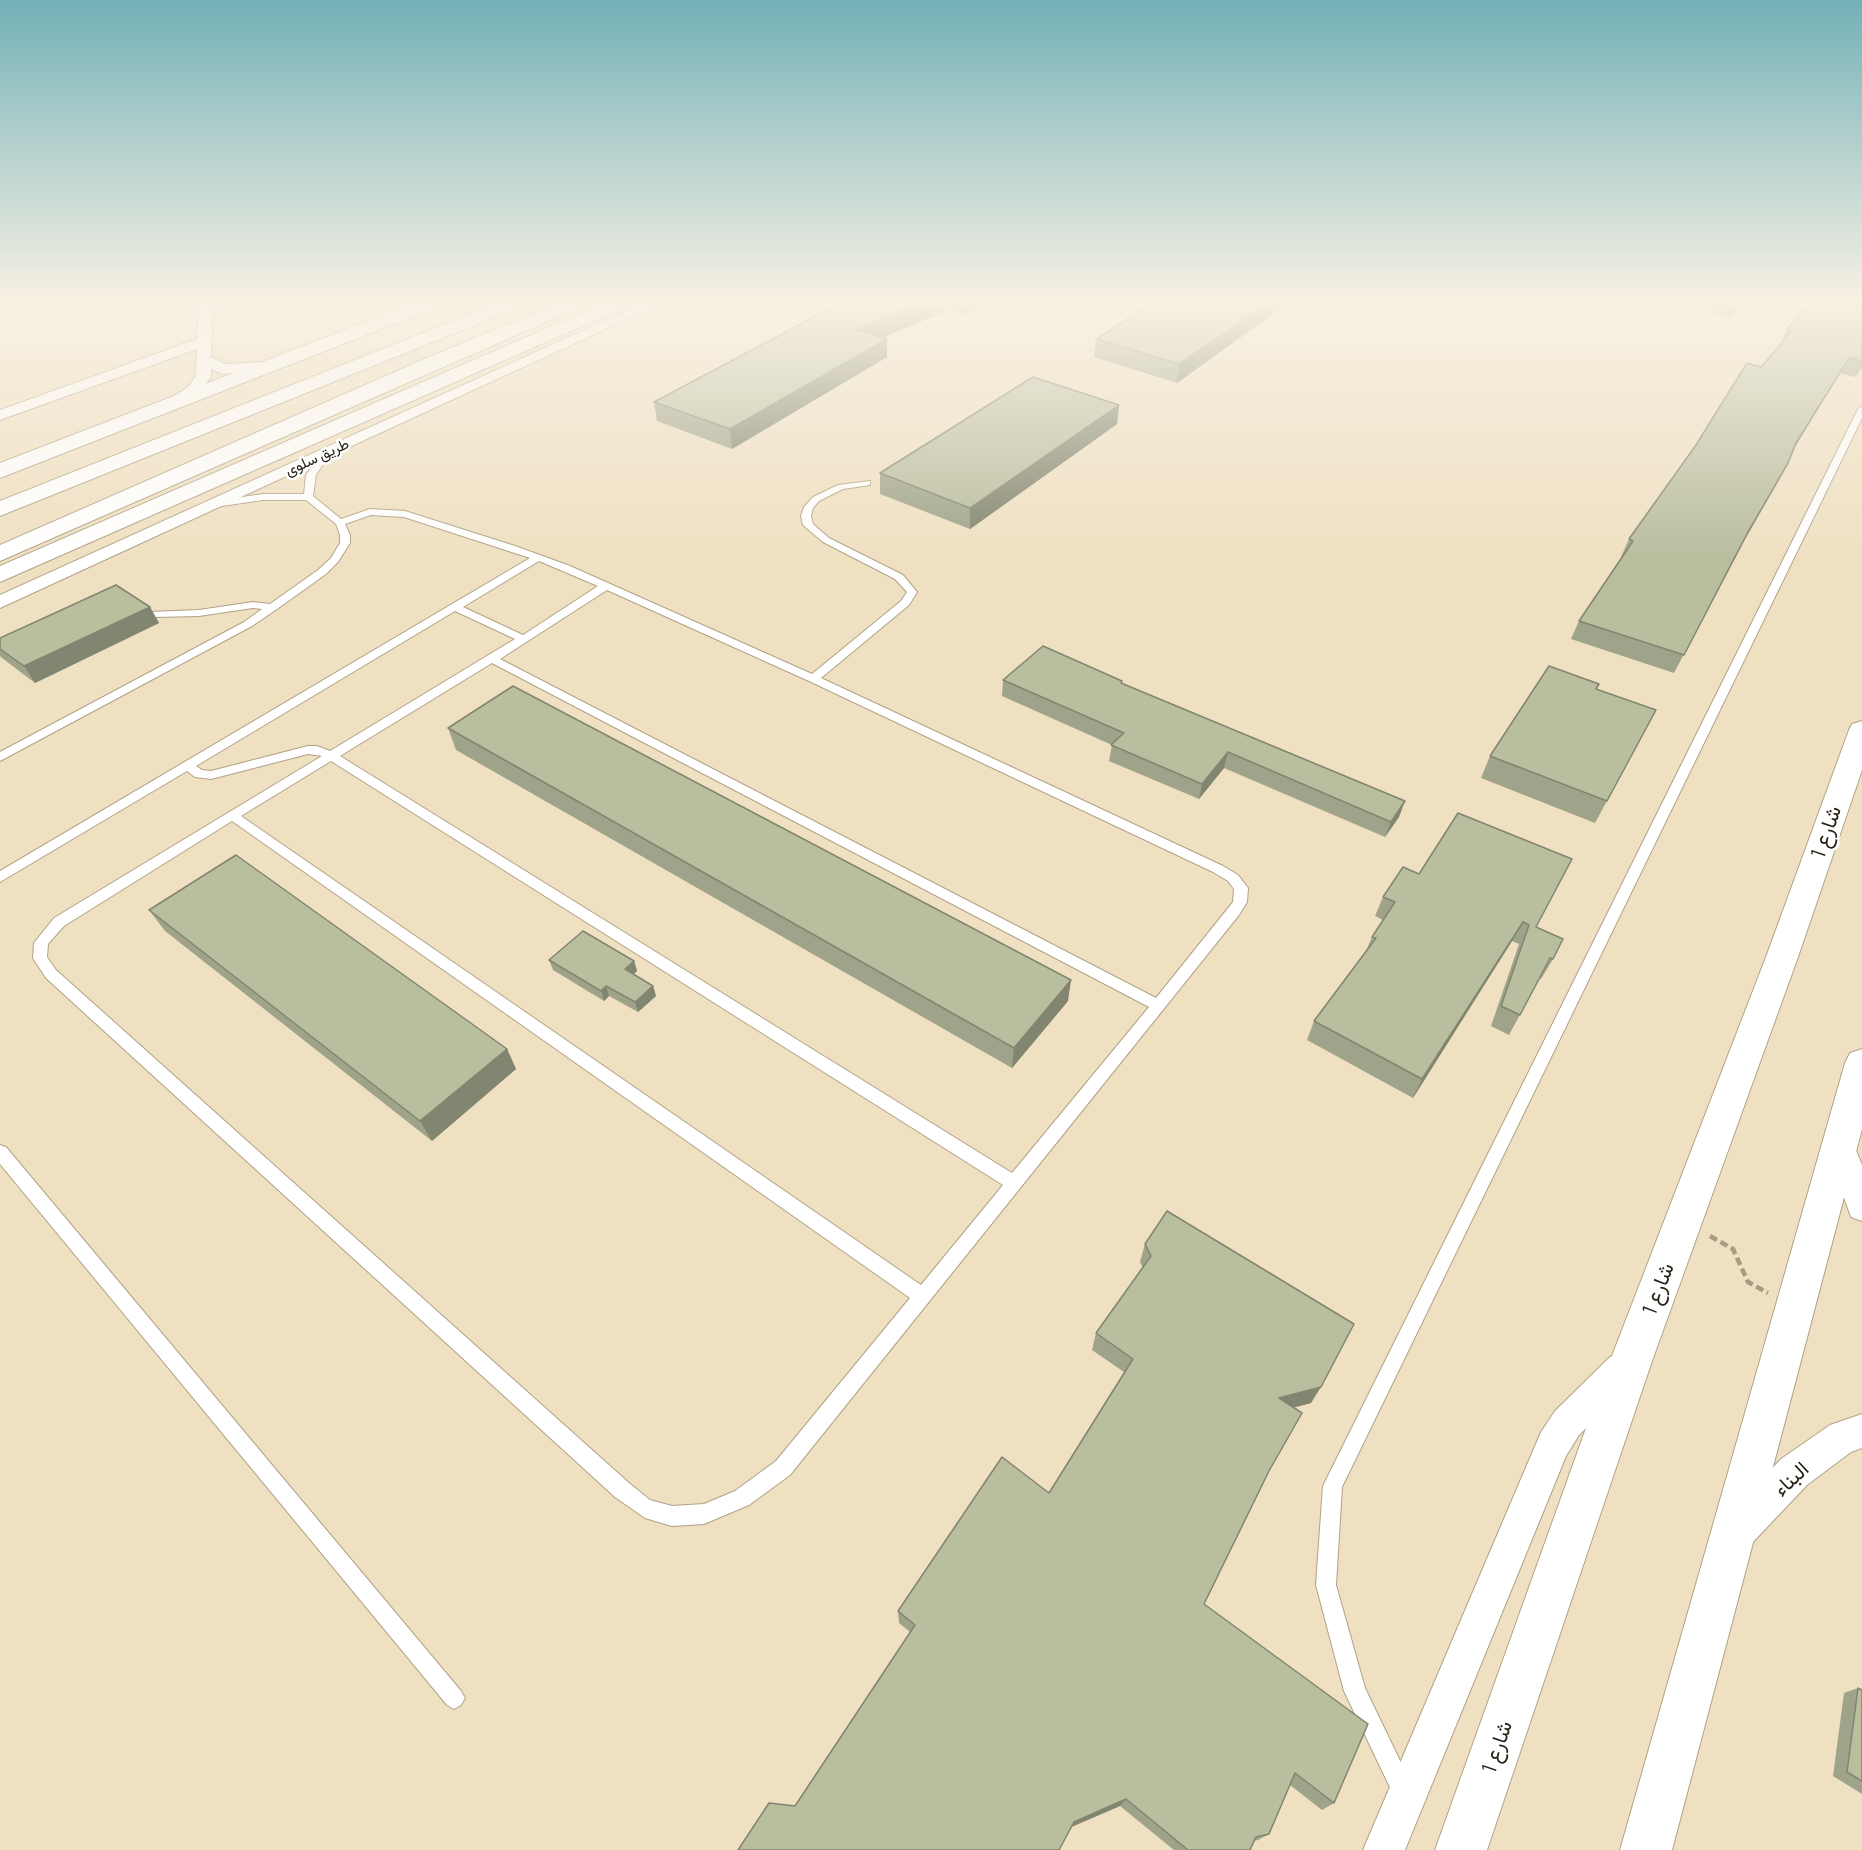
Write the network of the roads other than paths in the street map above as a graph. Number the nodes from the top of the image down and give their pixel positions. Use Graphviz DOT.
graph roads {
  1 [pos="85,384"];
  2 [pos="200,384"];
  3 [pos="220,384"];
  4 [pos="279,384"];
  5 [pos="312,384"];
  6 [pos="383,384"];
  7 [pos="434,384"];
  8 [pos="477,384"];
  9 [pos="179,400"];
  10 [pos="1862,409"];
  11 [pos="0,415"];
  12 [pos="326,453"];
  13 [pos="0,471"];
  14 [pos="867,483"];
  15 [pos="308,498"];
  16 [pos="0,500"];
  17 [pos="214,504"];
  18 [pos="0,510"];
  19 [pos="340,522"];
  20 [pos="0,554"];
  21 [pos="539,557"];
  22 [pos="0,575"];
  23 [pos="606,586"];
  24 [pos="0,602"];
  25 [pos="273,607"];
  26 [pos="455,607"];
  27 [pos="153,614"];
  28 [pos="523,639"];
  29 [pos="492,659"];
  30 [pos="813,679"];
  31 [pos="1862,730"];
  32 [pos="331,756"];
  33 [pos="0,757"];
  34 [pos="187,766"];
  35 [pos="233,816"];
  36 [pos="0,877"];
  37 [pos="1158,1005"];
  38 [pos="1862,1063"];
  39 [pos="1840,1144"];
  40 [pos="0,1152"];
  41 [pos="1014,1183"];
  42 [pos="1862,1207"];
  43 [pos="922,1296"];
  44 [pos="1631,1361"];
  45 [pos="1862,1431"];
  46 [pos="1730,1540"];
  47 [pos="454,1698"];
  48 [pos="1405,1795"];
  49 [pos="1384,1850"];
  50 [pos="1461,1850"];
  51 [pos="1646,1850"];
  1 -- 11 [label="street"];
  2 -- 9 [label="street"];
  3 -- 9 [label="main road"];
  4 -- 16 [label="main road"];
  5 -- 18 [label="main road"];
  6 -- 20 [label="main road"];
  7 -- 22 [label="main road, طريق سلوى"];
  8 -- 12 [label="street, طريق سلوى"];
  9 -- 13 [label="main road"];
  10 -- 48 [label="lane"];
  12 -- 15 [label="lane"];
  12 -- 17 [label="street, طريق سلوى"];
  14 -- 30 [label="lane"];
  15 -- 17 [label="lane"];
  15 -- 19 [label="lane"];
  17 -- 24 [label="street, طريق سلوى"];
  19 -- 21 [label="lane"];
  19 -- 25 [label="lane"];
  21 -- 23 [label="lane"];
  21 -- 26 [label="lane"];
  23 -- 28 [label="lane"];
  23 -- 30 [label="lane"];
  25 -- 27 [label="lane"];
  25 -- 33 [label="lane"];
  26 -- 28 [label="lane"];
  26 -- 34 [label="lane"];
  28 -- 29 [label="lane"];
  29 -- 32 [label="lane"];
  29 -- 37 [label="lane"];
  30 -- 37 [label="lane"];
  31 -- 44 [label="street, شارع 1"];
  32 -- 34 [label="lane"];
  32 -- 35 [label="lane"];
  32 -- 41 [label="lane"];
  34 -- 36 [label="lane"];
  35 -- 43 [label="lane"];
  35 -- 43 [label="lane"];
  37 -- 41 [label="lane"];
  38 -- 39 [label="street"];
  39 -- 42 [label="street"];
  39 -- 46 [label="street"];
  40 -- 47 [label="lane"];
  41 -- 43 [label="lane"];
  44 -- 48 [label="street"];
  44 -- 50 [label="street, شارع 1"];
  45 -- 46 [label="street, البناء"];
  46 -- 51 [label="street"];
  48 -- 49 [label="street"];
}
